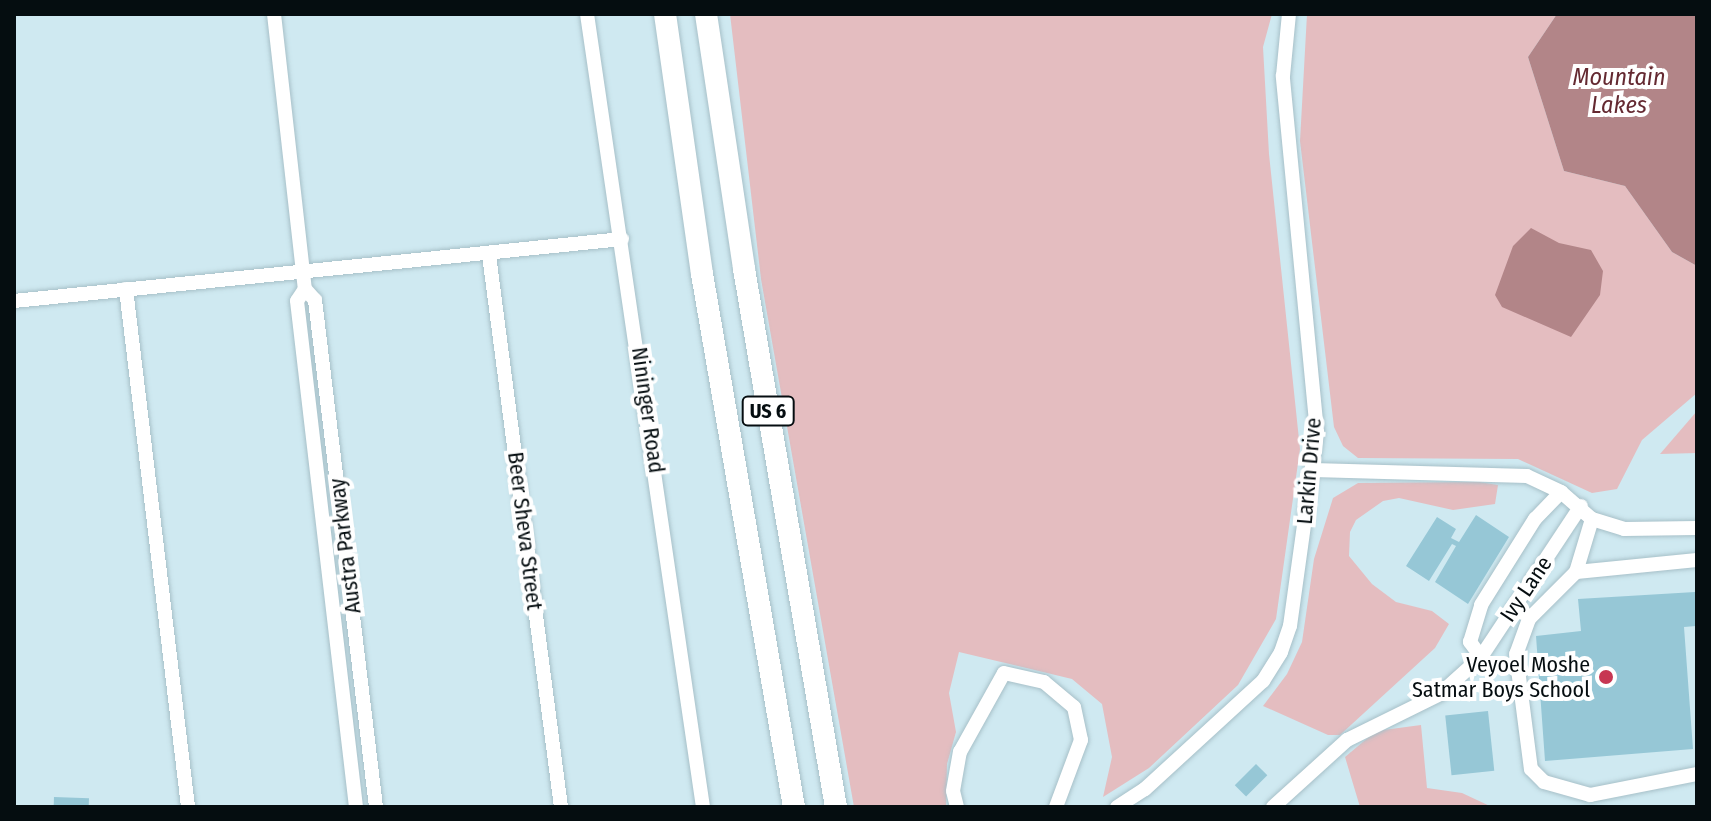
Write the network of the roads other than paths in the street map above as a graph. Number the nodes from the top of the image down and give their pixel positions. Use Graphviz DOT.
graph roads {
  1 [pos="274,14"];
  2 [pos="587,14"];
  3 [pos="665,14"];
  4 [pos="706,14"];
  5 [pos="1289,14"];
  6 [pos="622,239"];
  7 [pos="489,255"];
  8 [pos="303,272"];
  9 [pos="126,289"];
  10 [pos="305,289"];
  11 [pos="14,301"];
  12 [pos="1313,470"];
  13 [pos="1561,492"];
  14 [pos="1581,506"];
  15 [pos="1592,519"];
  16 [pos="1697,528"];
  17 [pos="1697,560"];
  18 [pos="1576,572"];
  19 [pos="1481,657"];
  20 [pos="1697,774"];
  21 [pos="188,807"];
  22 [pos="356,807"];
  23 [pos="376,807"];
  24 [pos="561,807"];
  25 [pos="703,807"];
  26 [pos="794,807"];
  27 [pos="836,807"];
  28 [pos="957,807"];
  29 [pos="1056,807"];
  30 [pos="1117,807"];
  31 [pos="1273,807"];
  1 -- 8 [label="street, Austra Parkway"];
  2 -- 6 [label="street, Nininger Road"];
  3 -- 26 [label="highway, US 6"];
  4 -- 27 [label="highway, US 6"];
  5 -- 12 [label="street, Larkin Drive"];
  6 -- 7 [label="street"];
  6 -- 25 [label="street, Nininger Road"];
  7 -- 8 [label="street"];
  7 -- 24 [label="street, Beer Sheva Street"];
  8 -- 9 [label="street"];
  8 -- 10 [label="street, Austra Parkway"];
  9 -- 11 [label="street"];
  9 -- 21 [label="street"];
  10 -- 22 [label="street, Austra Parkway"];
  10 -- 23 [label="street, Austra Parkway"];
  12 -- 13 [label="street"];
  12 -- 30 [label="street, Larkin Drive"];
  13 -- 14 [label="street"];
  13 -- 19 [label="street"];
  14 -- 15 [label="street"];
  14 -- 19 [label="street, Ivy Lane"];
  15 -- 16 [label="street"];
  15 -- 18 [label="street"];
  17 -- 18 [label="street"];
  18 -- 20 [label="street"];
  19 -- 31 [label="street, Ivy Lane"];
  28 -- 29 [label="street"];
}
